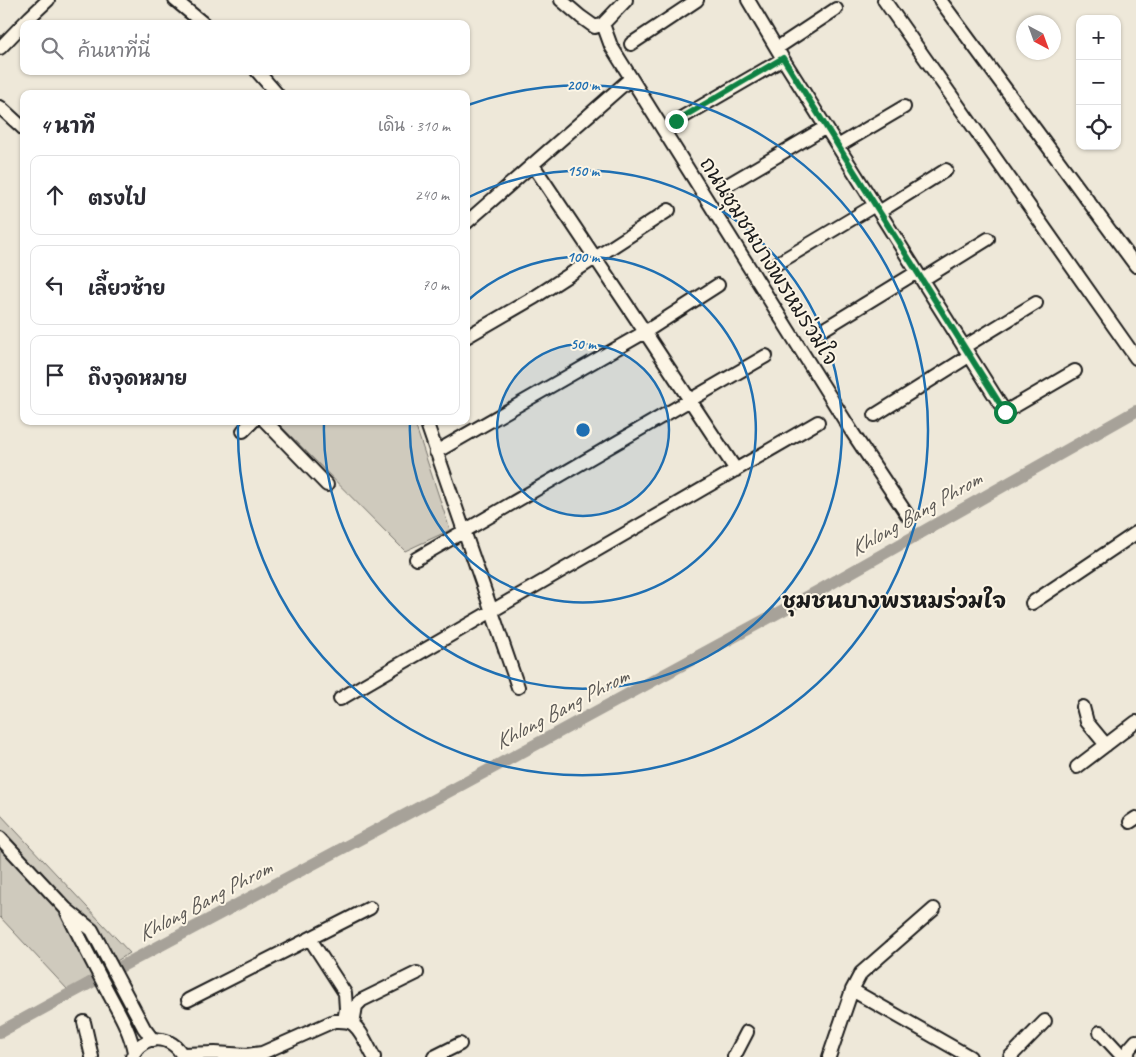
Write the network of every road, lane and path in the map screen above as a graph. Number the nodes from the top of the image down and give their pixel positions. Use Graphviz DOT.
graph roads {
  1 [pos="48,0"];
  2 [pos="175,0"];
  3 [pos="561,0"];
  4 [pos="626,0"];
  5 [pos="698,0"];
  6 [pos="748,0"];
  7 [pos="884,0"];
  8 [pos="940,0"];
  9 [pos="836,9"];
  10 [pos="27,20"];
  11 [pos="199,20"];
  12 [pos="603,24"];
  13 [pos="20,27"];
  14 [pos="631,44"];
  15 [pos="0,48"];
  16 [pos="780,53"];
  17 [pos="260,75"];
  18 [pos="631,78"];
  19 [pos="274,90"];
  20 [pos="0,107"];
  21 [pos="904,107"];
  22 [pos="676,121"];
  23 [pos="20,126"];
  24 [pos="826,127"];
  25 [pos="838,146"];
  26 [pos="533,165"];
  27 [pos="946,170"];
  28 [pos="724,187"];
  29 [pos="877,209"];
  30 [pos="669,210"];
  31 [pos="470,220"];
  32 [pos="988,239"];
  33 [pos="596,258"];
  34 [pos="773,266"];
  35 [pos="1136,266"];
  36 [pos="919,276"];
  37 [pos="718,285"];
  38 [pos="1036,303"];
  39 [pos="645,332"];
  40 [pos="819,332"];
  41 [pos="470,335"];
  42 [pos="967,352"];
  43 [pos="766,356"];
  44 [pos="1136,358"];
  45 [pos="1075,370"];
  46 [pos="690,400"];
  47 [pos="875,415"];
  48 [pos="818,422"];
  49 [pos="249,425"];
  50 [pos="269,425"];
  51 [pos="427,425"];
  52 [pos="243,431"];
  53 [pos="436,452"];
  54 [pos="736,470"];
  55 [pos="327,484"];
  56 [pos="908,516"];
  57 [pos="464,531"];
  58 [pos="1136,533"];
  59 [pos="416,559"];
  60 [pos="1032,604"];
  61 [pos="492,611"];
  62 [pos="518,686"];
  63 [pos="340,699"];
  64 [pos="1084,707"];
  65 [pos="1136,722"];
  66 [pos="1106,745"];
  67 [pos="1077,767"];
  68 [pos="0,838"];
  69 [pos="370,908"];
  70 [pos="66,909"];
  71 [pos="934,909"];
  72 [pos="310,939"];
  73 [pos="417,972"];
  74 [pos="852,990"];
  75 [pos="188,1000"];
  76 [pos="1045,1021"];
  77 [pos="84,1022"];
  78 [pos="348,1022"];
  79 [pos="747,1032"];
  80 [pos="1100,1032"];
  81 [pos="153,1040"];
  82 [pos="1136,1041"];
  83 [pos="460,1044"];
  84 [pos="133,1054"];
  85 [pos="183,1056"];
  86 [pos="92,1057"];
  87 [pos="374,1057"];
  88 [pos="434,1057"];
  89 [pos="734,1057"];
  90 [pos="829,1057"];
  91 [pos="970,1057"];
  92 [pos="1010,1057"];
  93 [pos="1125,1057"];
  1 -- 10 [label="street"];
  2 -- 11 [label="street"];
  3 -- 12 [label="street"];
  4 -- 12 [label="street"];
  5 -- 14 [label="street"];
  6 -- 16 [label="street"];
  7 -- 44 [label="street"];
  8 -- 35 [label="street"];
  9 -- 16 [label="street"];
  12 -- 18 [label="street, ถนนชุมชนบางพรหมร่วมใจ"];
  13 -- 15 [label="street"];
  16 -- 22 [label="street"];
  16 -- 24 [label="street"];
  17 -- 19 [label="street"];
  18 -- 26 [label="street"];
  18 -- 56 [label="street, ถนนชุมชนบางพรหมร่วมใจ"];
  20 -- 23 [label="street"];
  21 -- 25 [label="street"];
  24 -- 25 [label="street"];
  24 -- 28 [label="street"];
  25 -- 29 [label="street"];
  26 -- 31 [label="street"];
  26 -- 33 [label="street"];
  27 -- 29 [label="street"];
  29 -- 34 [label="street"];
  29 -- 36 [label="street"];
  30 -- 33 [label="street"];
  32 -- 36 [label="street"];
  33 -- 39 [label="street"];
  33 -- 41 [label="street"];
  36 -- 40 [label="street"];
  36 -- 42 [label="street"];
  37 -- 39 [label="street"];
  38 -- 42 [label="street"];
  39 -- 46 [label="street"];
  39 -- 53 [label="street"];
  42 -- 45 [label="street"];
  42 -- 47 [label="street"];
  43 -- 46 [label="street"];
  46 -- 54 [label="street"];
  46 -- 57 [label="street"];
  48 -- 54 [label="street"];
  49 -- 52 [label="street"];
  50 -- 55 [label="street"];
  51 -- 53 [label="street"];
  53 -- 57 [label="street"];
  54 -- 61 [label="street"];
  57 -- 59 [label="street"];
  57 -- 61 [label="street"];
  58 -- 60 [label="street"];
  61 -- 62 [label="street"];
  61 -- 63 [label="street"];
  64 -- 66 [label="street"];
  65 -- 66 [label="street"];
  66 -- 67 [label="street"];
  68 -- 70 [label="street"];
  69 -- 72 [label="street"];
  70 -- 81 [label="street"];
  70 -- 84 [label="street"];
  71 -- 74 [label="street"];
  72 -- 75 [label="street"];
  72 -- 78 [label="street"];
  73 -- 78 [label="street"];
  74 -- 90 [label="street"];
  74 -- 91 [label="street"];
  76 -- 92 [label="street"];
  77 -- 86 [label="street"];
  78 -- 85 [label="street"];
  78 -- 87 [label="street"];
  79 -- 89 [label="street"];
  80 -- 93 [label="street"];
  81 -- 84 [label="street"];
  81 -- 85 [label="street"];
  82 -- 93 [label="street"];
  83 -- 88 [label="street"];
}
